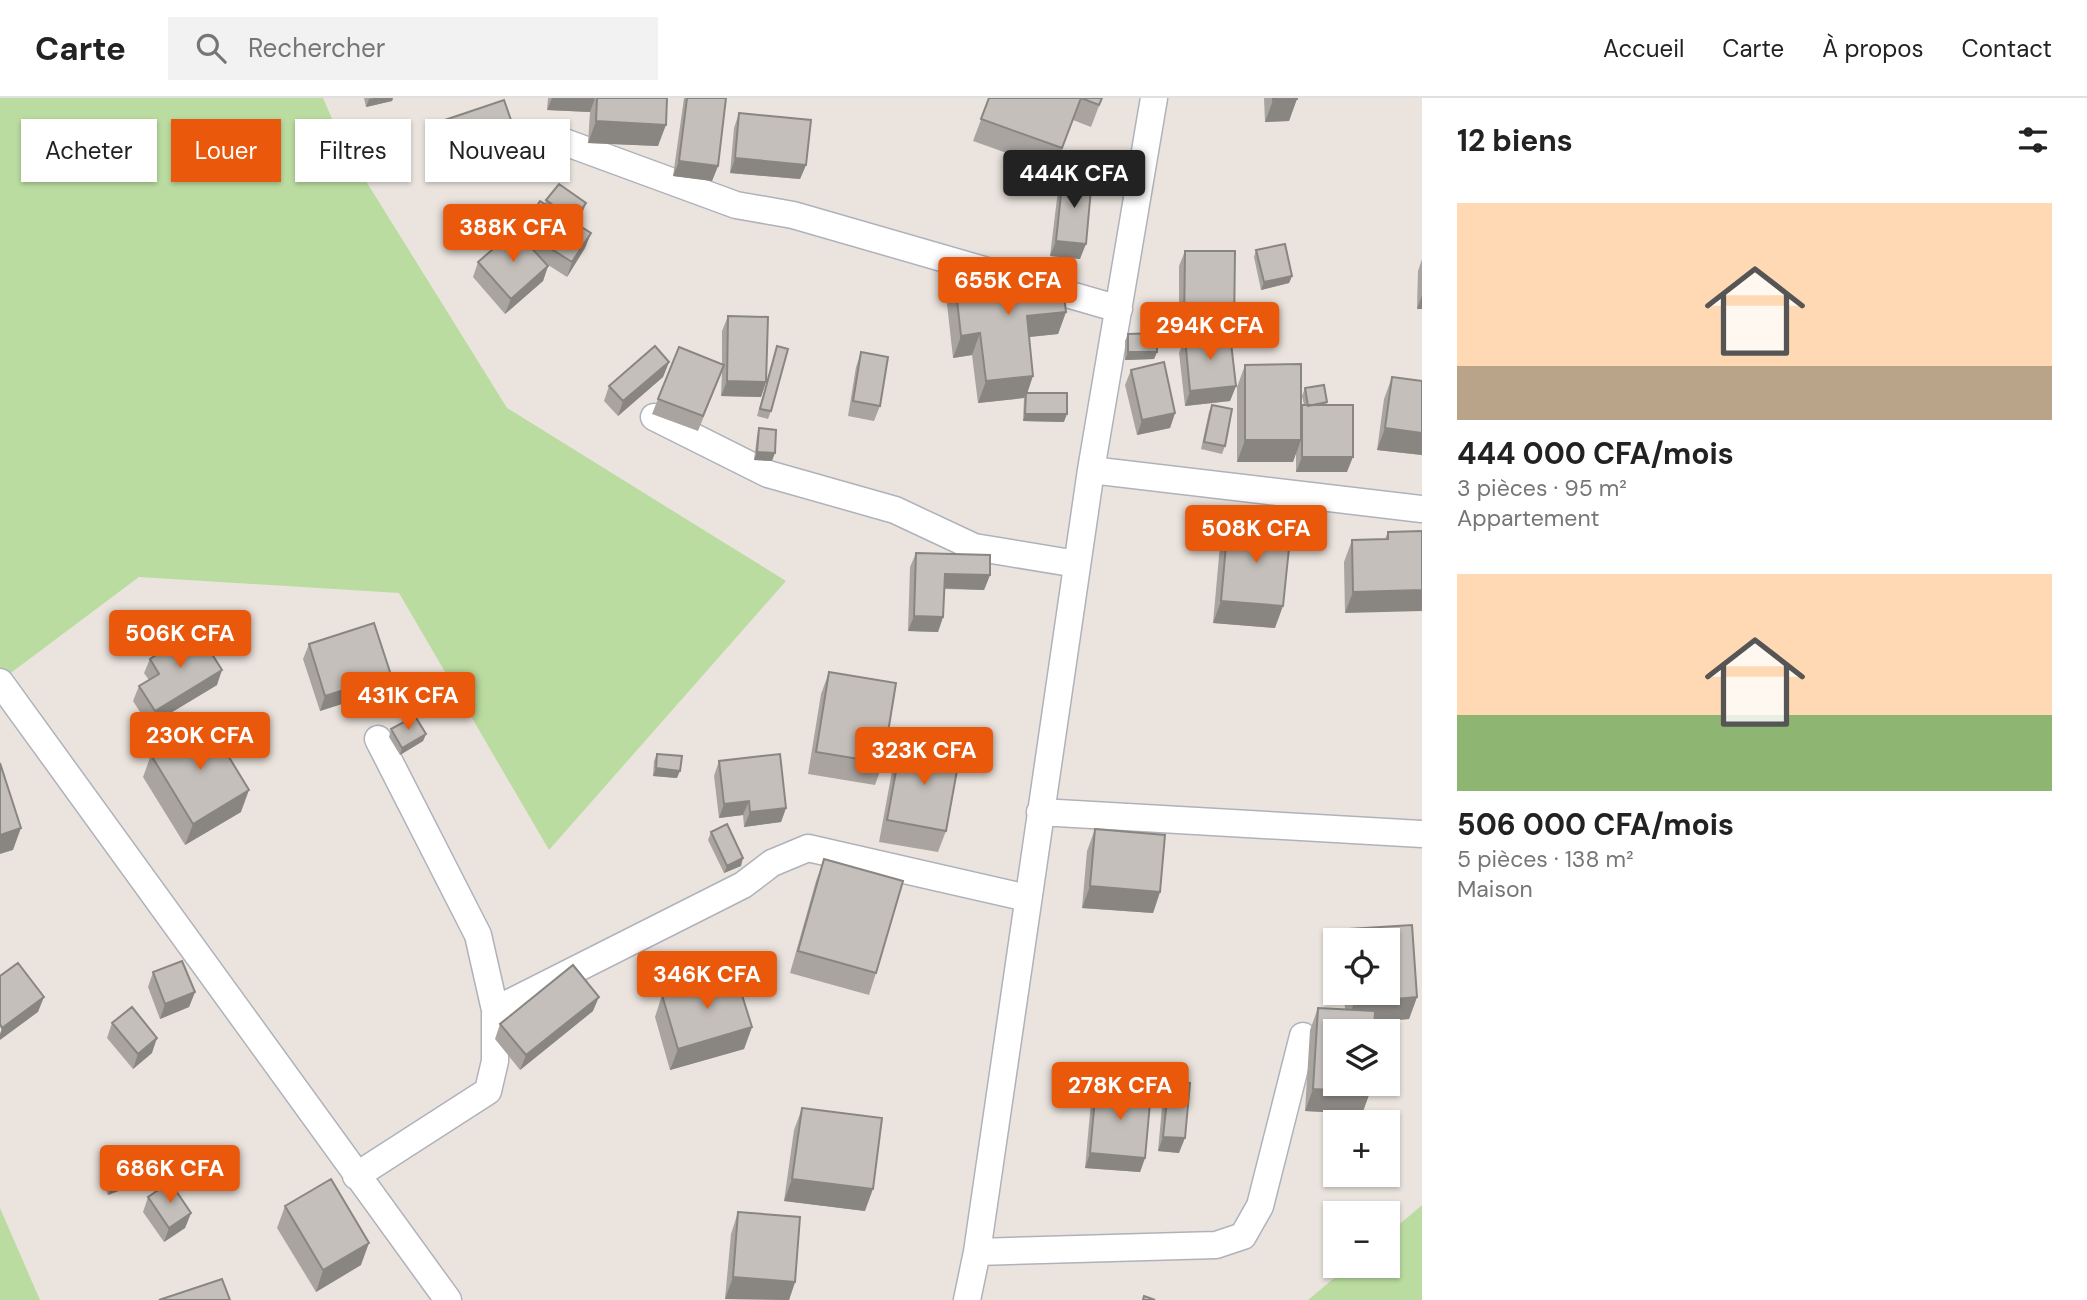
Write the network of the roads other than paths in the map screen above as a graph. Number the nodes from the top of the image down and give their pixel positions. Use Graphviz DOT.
graph roads {
  1 [pos="1154,98"];
  2 [pos="570,144"];
  3 [pos="1119,309"];
  4 [pos="654,417"];
  5 [pos="1091,470"];
  6 [pos="1422,509"];
  7 [pos="1077,564"];
  8 [pos="0,682"];
  9 [pos="378,739"];
  10 [pos="1040,812"];
  11 [pos="1422,834"];
  12 [pos="1027,898"];
  13 [pos="495,1010"];
  14 [pos="1303,1036"];
  15 [pos="356,1176"];
  16 [pos="977,1252"];
  17 [pos="448,1300"];
  18 [pos="967,1300"];
  1 -- 3 [label="street"];
  2 -- 3 [label="street"];
  3 -- 5 [label="street"];
  4 -- 7 [label="street"];
  5 -- 6 [label="street"];
  5 -- 7 [label="street"];
  7 -- 10 [label="street"];
  8 -- 15 [label="street"];
  9 -- 13 [label="street"];
  10 -- 11 [label="street"];
  10 -- 12 [label="street"];
  12 -- 13 [label="street"];
  12 -- 16 [label="street"];
  13 -- 15 [label="street"];
  14 -- 16 [label="street"];
  15 -- 17 [label="street"];
  16 -- 18 [label="street"];
}
